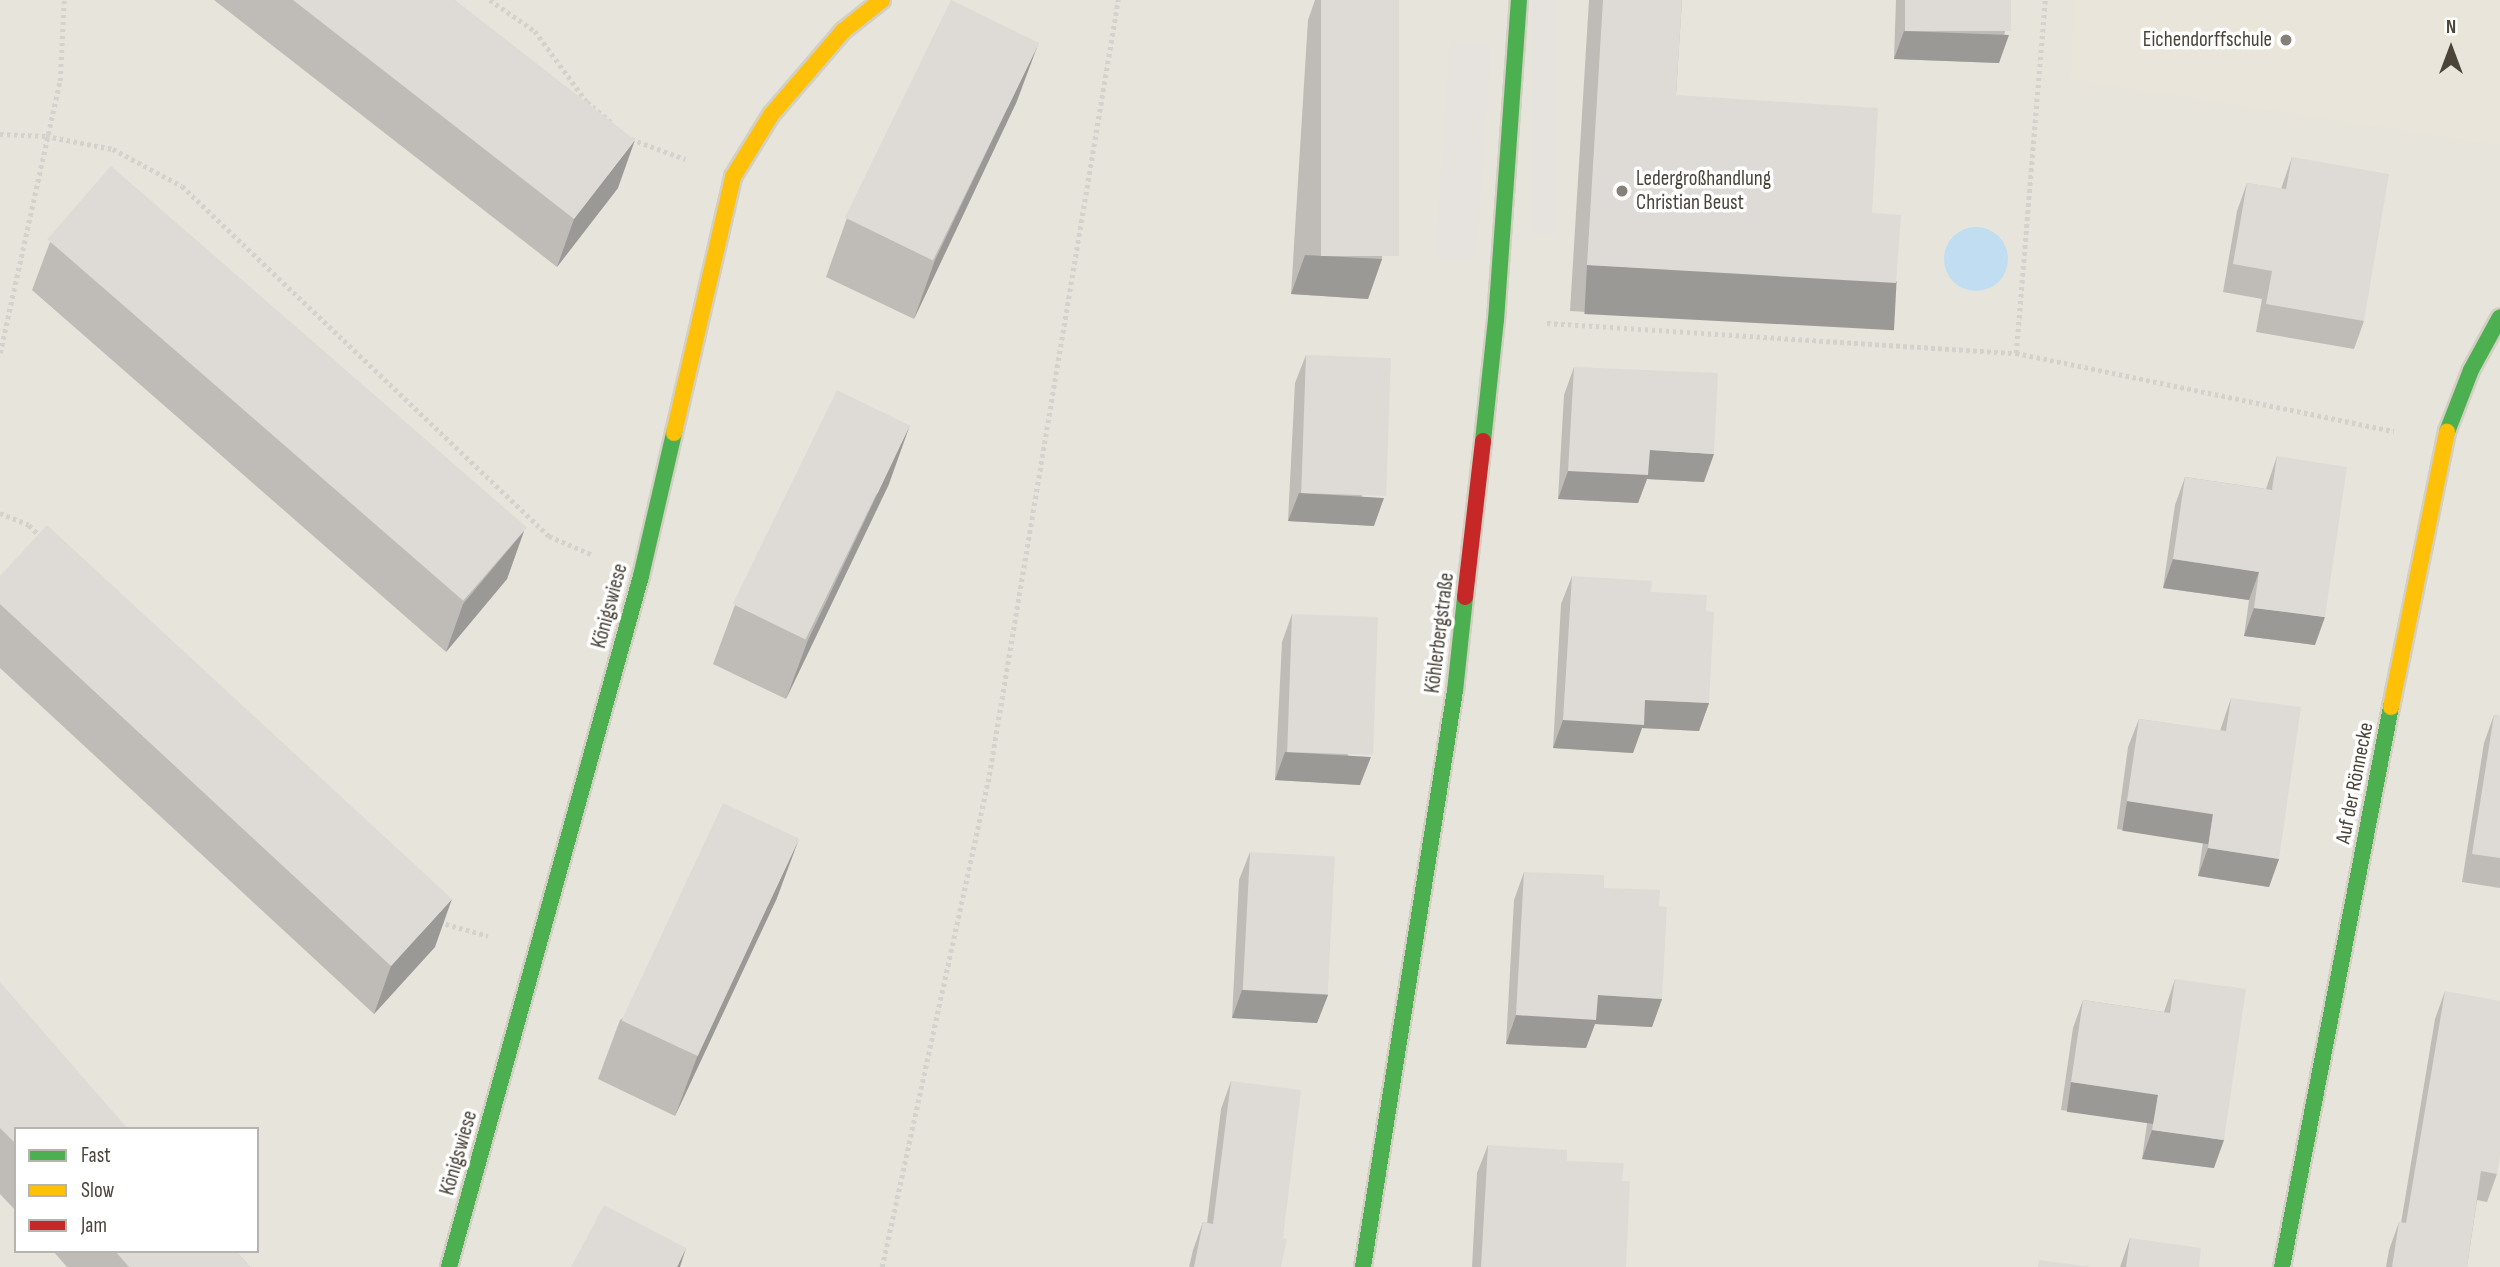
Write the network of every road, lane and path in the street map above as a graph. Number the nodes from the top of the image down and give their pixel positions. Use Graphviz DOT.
graph roads {
  1 [pos="64,0"];
  2 [pos="490,0"];
  3 [pos="882,0"];
  4 [pos="1118,0"];
  5 [pos="1519,0"];
  6 [pos="2045,0"];
  7 [pos="614,124"];
  8 [pos="622,132"];
  9 [pos="0,134"];
  10 [pos="46,136"];
  11 [pos="733,177"];
  12 [pos="2500,317"];
  13 [pos="1496,320"];
  14 [pos="2016,353"];
  15 [pos="0,354"];
  16 [pos="2443,441"];
  17 [pos="0,513"];
  18 [pos="48,544"];
  19 [pos="641,576"];
  20 [pos="433,921"];
  21 [pos="537,950"];
  22 [pos="449,1267"];
  23 [pos="882,1267"];
  24 [pos="1363,1267"];
  25 [pos="2282,1267"];
  1 -- 10 [label="path"];
  2 -- 7 [label="path"];
  3 -- 11 [label="street, Königswiese"];
  4 -- 23 [label="path"];
  5 -- 13 [label="street, Köhlerbergstraße"];
  6 -- 14 [label="path"];
  8 -- 11 [label="path"];
  9 -- 10 [label="path"];
  10 -- 15 [label="path"];
  10 -- 19 [label="path"];
  11 -- 19 [label="street, Königswiese"];
  12 -- 16 [label="street, Auf der Rönnecke"];
  13 -- 14 [label="path"];
  13 -- 24 [label="street, Köhlerbergstraße"];
  14 -- 16 [label="path"];
  16 -- 25 [label="street, Auf der Rönnecke"];
  17 -- 18 [label="path"];
  19 -- 21 [label="street, Königswiese"];
  20 -- 21 [label="path"];
  21 -- 22 [label="street, Königswiese"];
}
